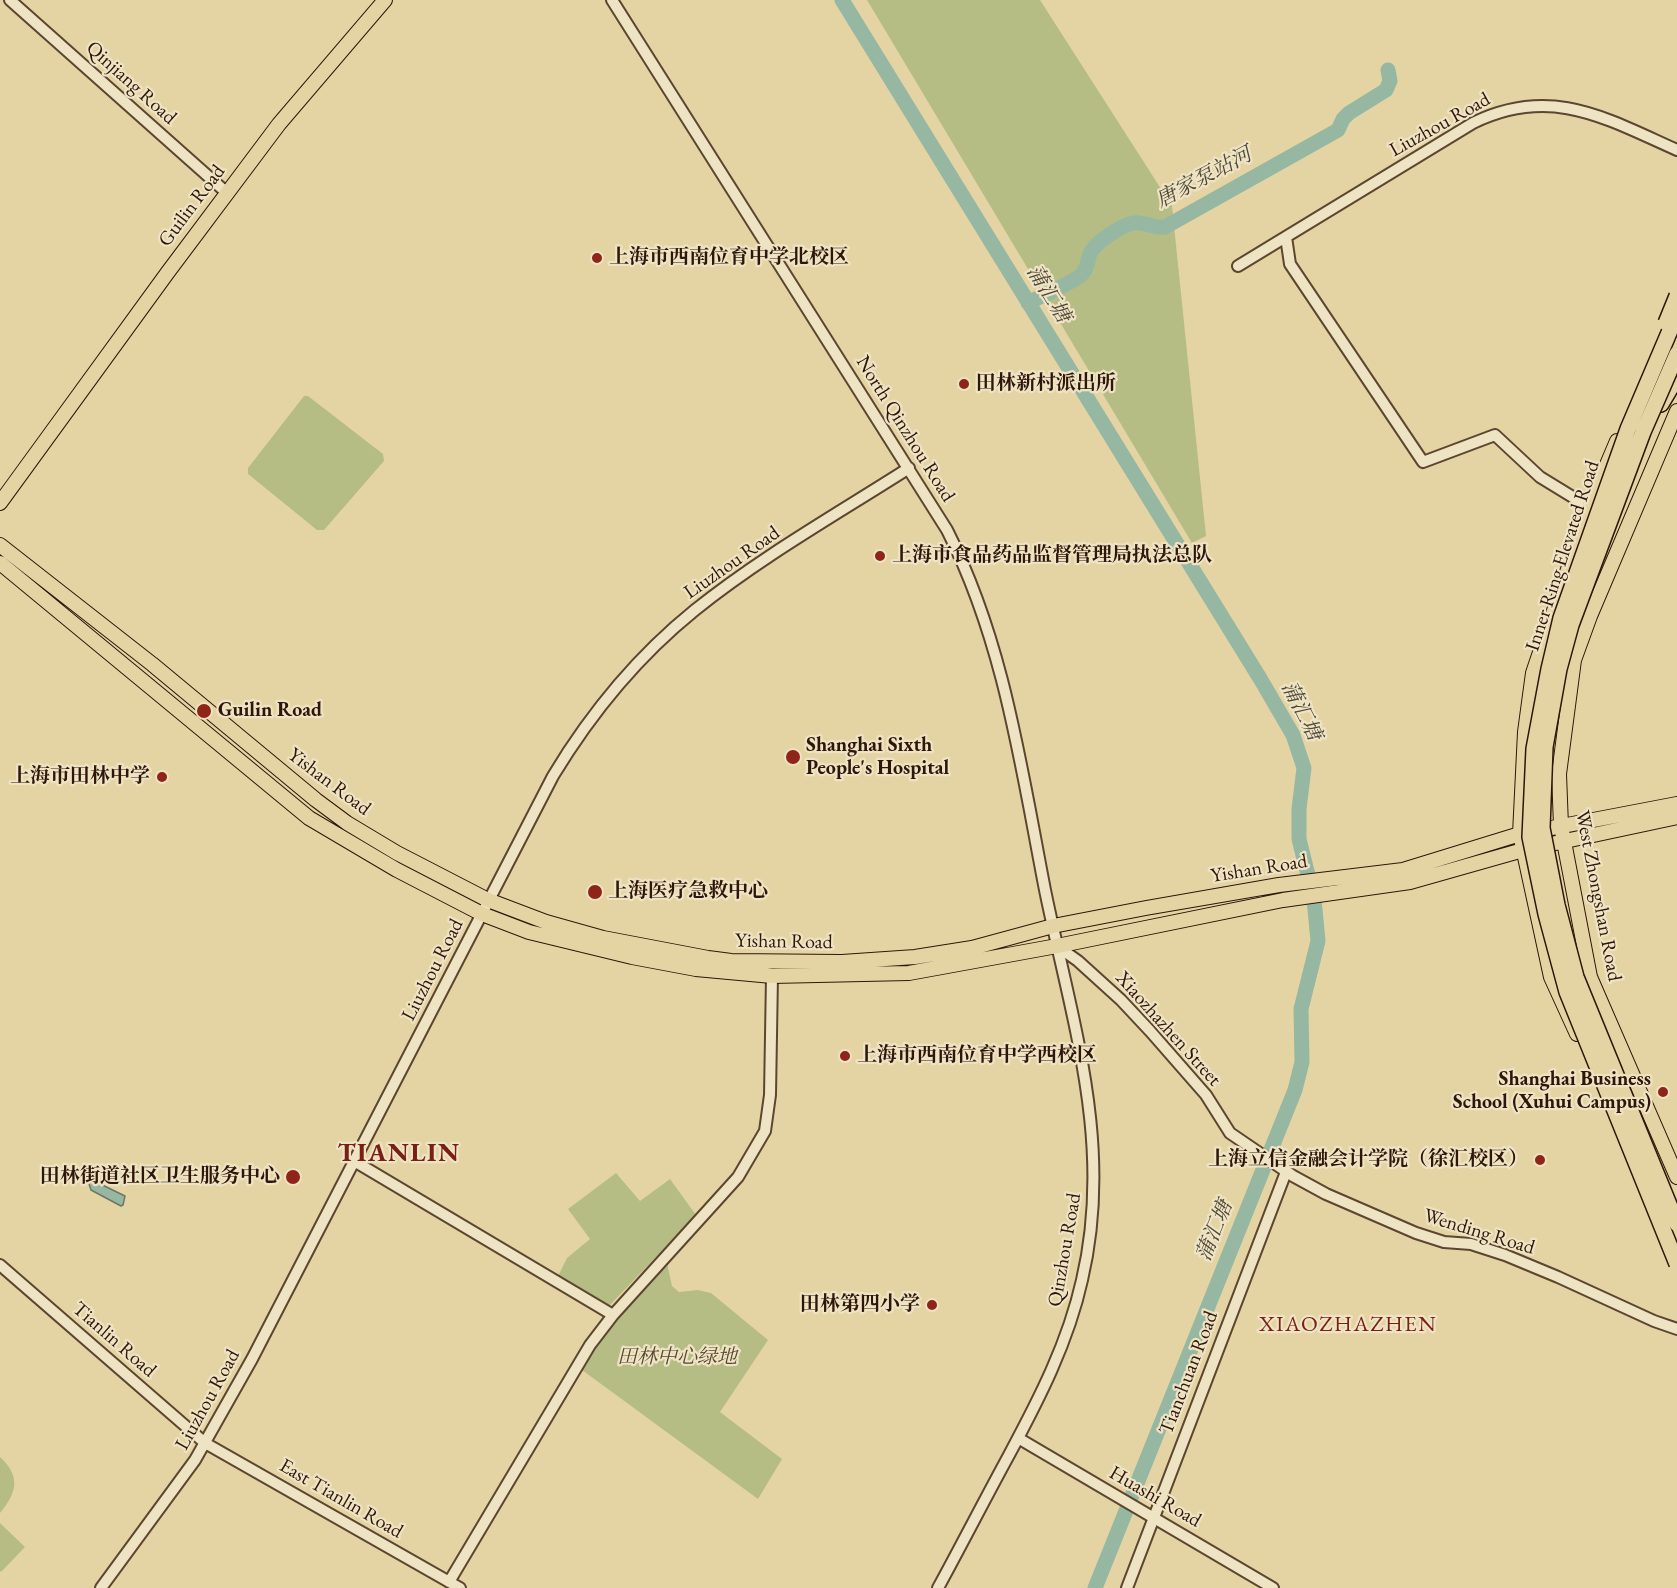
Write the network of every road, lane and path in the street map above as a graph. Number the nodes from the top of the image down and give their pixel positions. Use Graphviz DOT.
graph roads {
  1 [pos="10,0"];
  2 [pos="385,0"];
  3 [pos="612,0"];
  4 [pos="1677,150"];
  5 [pos="226,193"];
  6 [pos="1286,237"];
  7 [pos="1238,266"];
  8 [pos="1677,296"];
  9 [pos="1677,314"];
  10 [pos="1677,354"];
  11 [pos="1677,377"];
  12 [pos="1677,411"];
  13 [pos="1644,432"];
  14 [pos="1626,434"];
  15 [pos="909,468"];
  16 [pos="0,503"];
  17 [pos="1589,507"];
  18 [pos="0,544"];
  19 [pos="0,563"];
  20 [pos="1677,804"];
  21 [pos="1677,817"];
  22 [pos="1561,826"];
  23 [pos="1520,834"];
  24 [pos="1564,842"];
  25 [pos="1523,850"];
  26 [pos="488,900"];
  27 [pos="482,914"];
  28 [pos="1053,926"];
  29 [pos="1057,946"];
  30 [pos="772,976"];
  31 [pos="354,1161"];
  32 [pos="1274,1164"];
  33 [pos="1286,1172"];
  34 [pos="1677,1178"];
  35 [pos="1677,1224"];
  36 [pos="1677,1263"];
  37 [pos="0,1265"];
  38 [pos="613,1315"];
  39 [pos="1677,1329"];
  40 [pos="1018,1438"];
  41 [pos="205,1443"];
  42 [pos="1153,1518"];
  43 [pos="449,1582"];
  44 [pos="101,1588"];
  45 [pos="460,1588"];
  46 [pos="938,1588"];
  47 [pos="1127,1588"];
  48 [pos="1273,1588"];
  1 -- 5 [label="street, Qinjiang Road"];
  2 -- 5 [label="main road, Guilin Road"];
  3 -- 15 [label="street, North Qinzhou Road"];
  4 -- 6 [label="street, Liuzhou Road"];
  5 -- 16 [label="main road, Guilin Road"];
  6 -- 7 [label="street, Liuzhou Road"];
  6 -- 17 [label="street"];
  8 -- 14 [label="highway, bridge"];
  8 -- 17 [label="main road"];
  9 -- 14 [label="highway, Inner Ring Elevated Road, bridge"];
  10 -- 13 [label="highway, Inner Ring Elevated Road, bridge"];
  11 -- 13 [label="highway, bridge"];
  12 -- 22 [label="main road, West Zhongshan Road"];
  13 -- 35 [label="highway, Inner Ring Elevated Road, bridge"];
  14 -- 36 [label="highway, Inner Ring Elevated Road, bridge"];
  15 -- 26 [label="street, Liuzhou Road"];
  15 -- 28 [label="street, North Qinzhou Road"];
  17 -- 23 [label="main road"];
  18 -- 26 [label="main road, Yishan Road"];
  19 -- 27 [label="main road, Yishan Road"];
  20 -- 22 [label="main road, Yishan Road"];
  21 -- 24 [label="main road, Yishan Road"];
  22 -- 23 [label="main road, Yishan Road"];
  22 -- 24 [label="main road, West Zhongshan Road"];
  23 -- 25 [label="main road"];
  23 -- 28 [label="main road, Yishan Road"];
  24 -- 25 [label="main road, Yishan Road"];
  24 -- 34 [label="main road, West Zhongshan Road"];
  25 -- 29 [label="main road, Yishan Road"];
  25 -- 36 [label="main road"];
  26 -- 27 [label="street, Liuzhou Road"];
  26 -- 28 [label="main road, Yishan Road"];
  27 -- 30 [label="main road, Yishan Road"];
  27 -- 31 [label="street, Liuzhou Road"];
  28 -- 29 [label="street, Qinzhou Road"];
  29 -- 30 [label="main road, Yishan Road"];
  29 -- 32 [label="street, Xiaozhazhen Street"];
  29 -- 40 [label="street, Qinzhou Road"];
  30 -- 38 [label="street"];
  31 -- 38 [label="street"];
  31 -- 41 [label="street, Liuzhou Road"];
  32 -- 33 [label="street, Wending Road"];
  33 -- 39 [label="street, Wending Road"];
  33 -- 42 [label="street, Tianchuan Road"];
  37 -- 41 [label="street, Tianlin Road"];
  38 -- 43 [label="street"];
  40 -- 42 [label="street, Huashi Road"];
  40 -- 46 [label="street, Qinzhou Road"];
  41 -- 43 [label="street, East Tianlin Road"];
  41 -- 44 [label="street, Liuzhou Road"];
  42 -- 47 [label="street, Tianchuan Road"];
  42 -- 48 [label="street, Huashi Road"];
  43 -- 45 [label="street, East Tianlin Road"];
}
